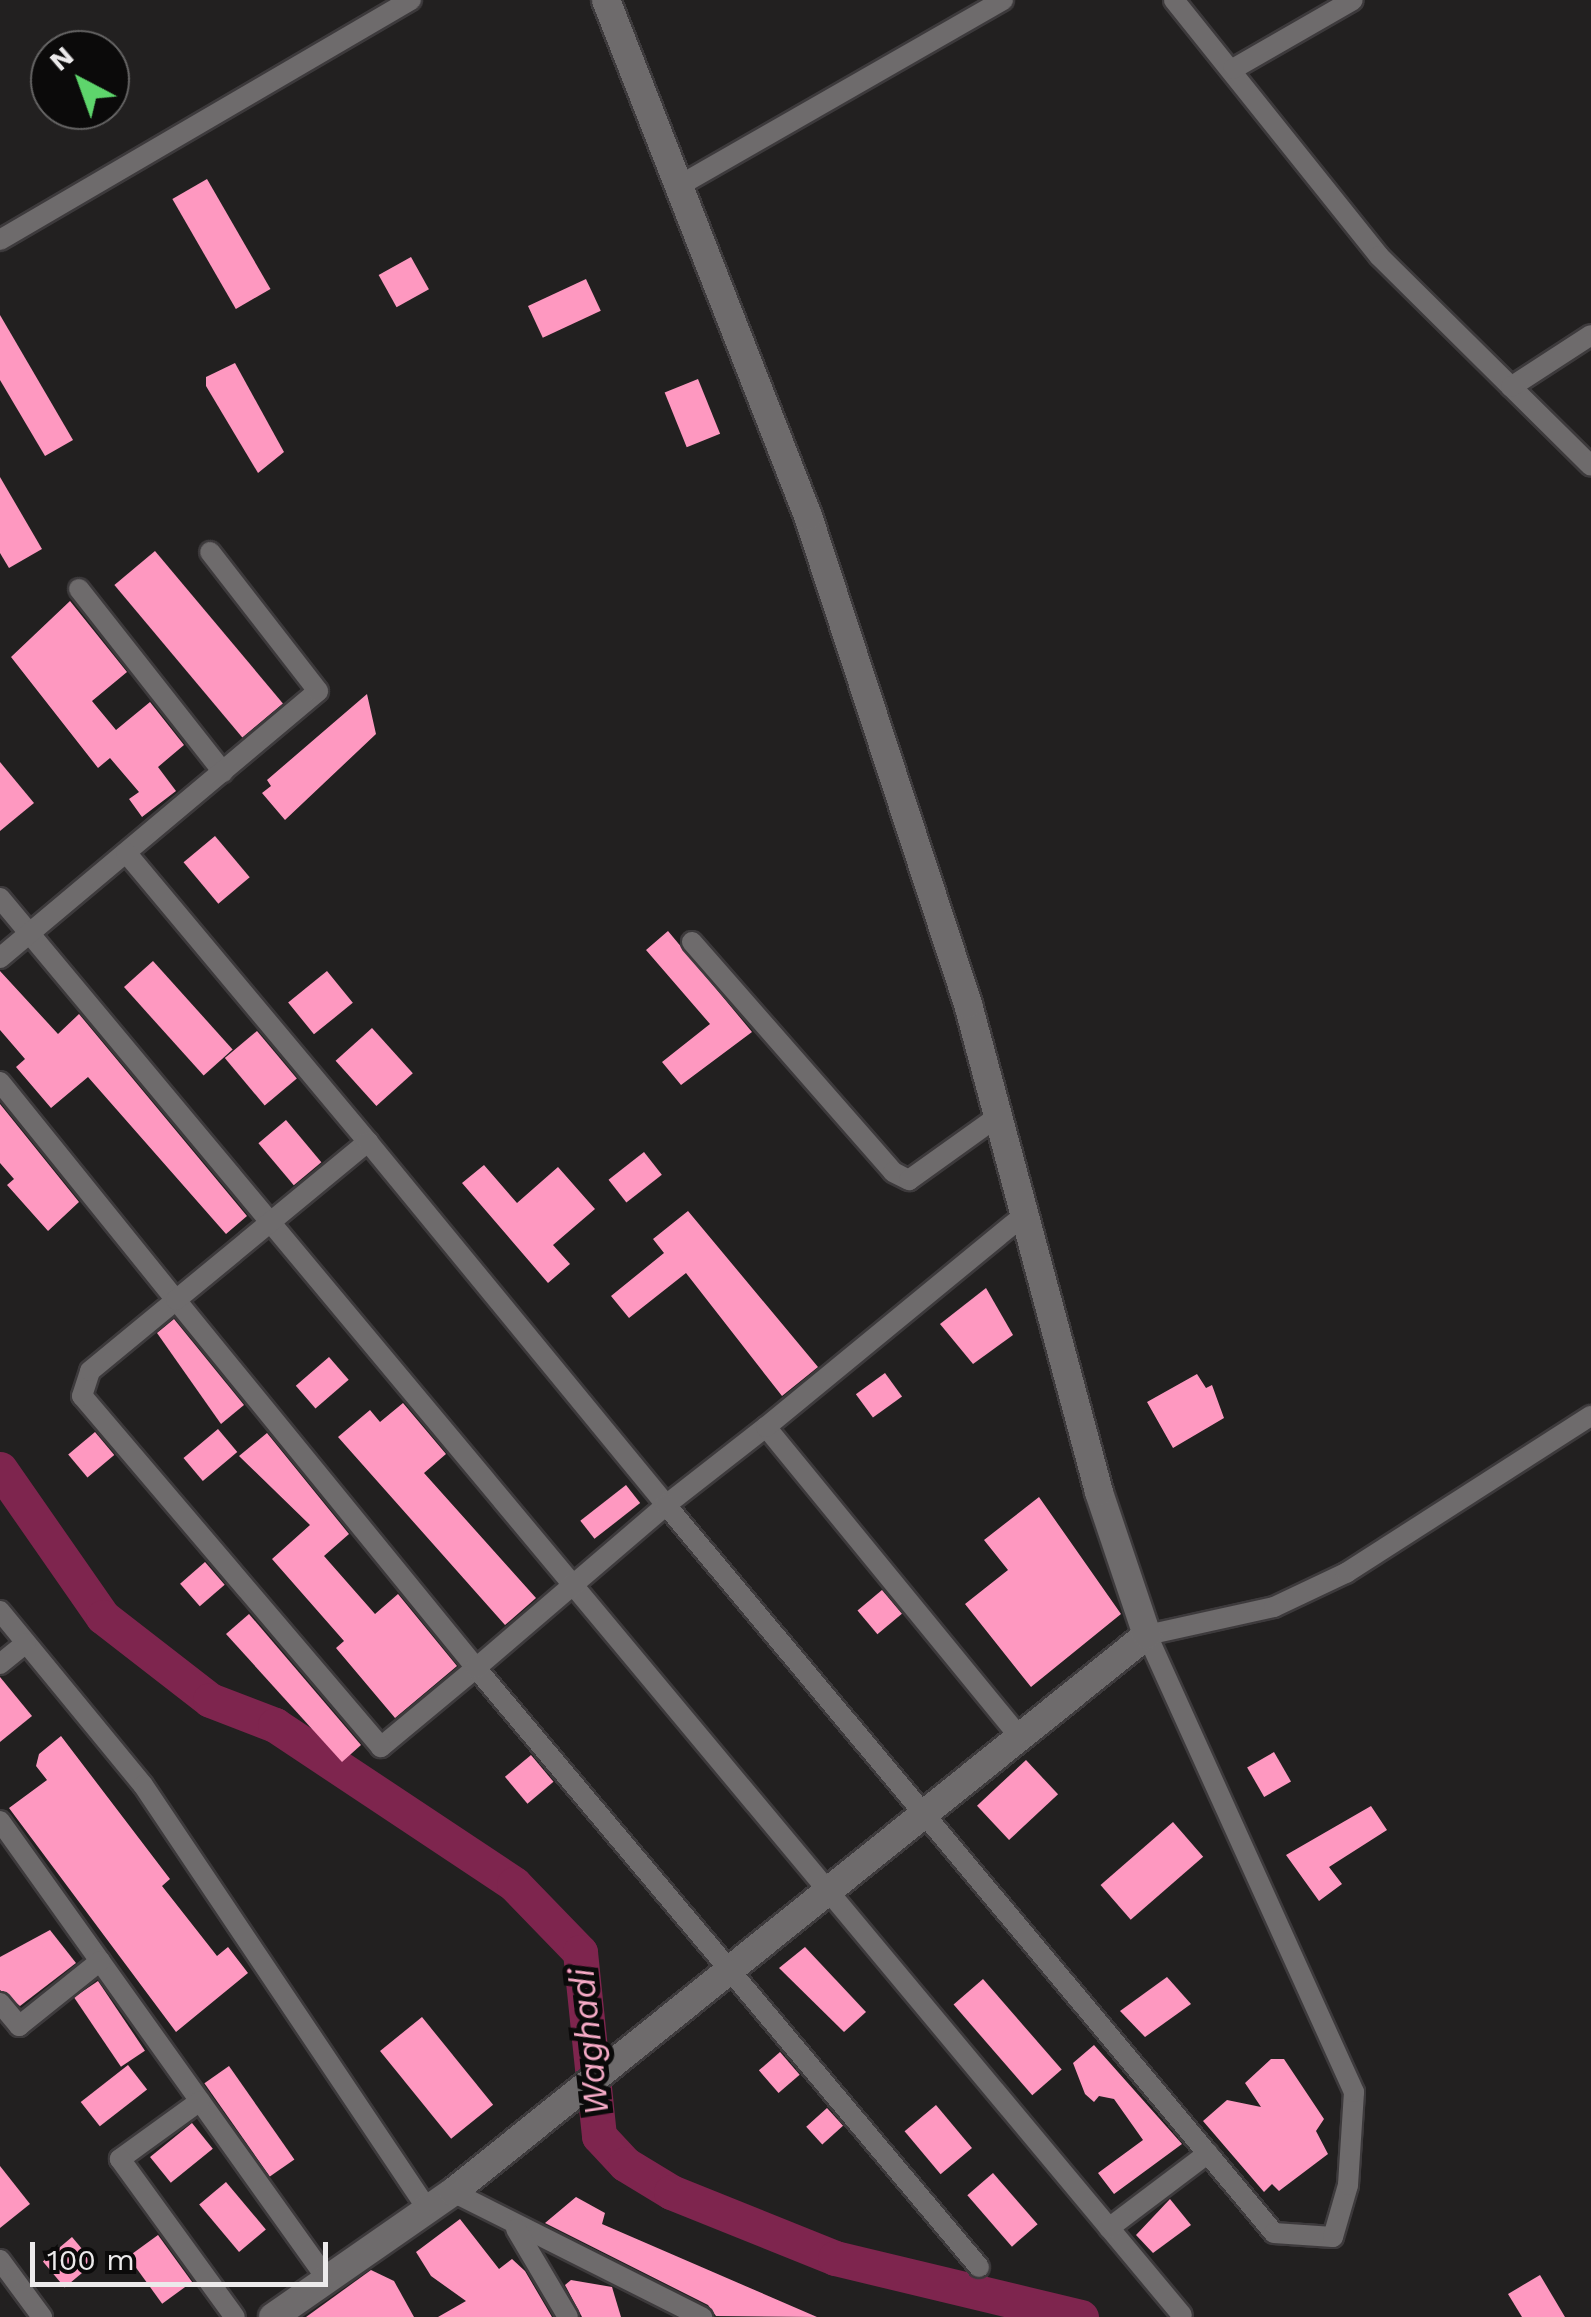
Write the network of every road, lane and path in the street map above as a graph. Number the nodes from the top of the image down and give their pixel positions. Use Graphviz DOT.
graph roads {
  1 [pos="411,0"];
  2 [pos="606,0"];
  3 [pos="1003,0"];
  4 [pos="1174,0"];
  5 [pos="1353,0"];
  6 [pos="1233,69"];
  7 [pos="682,184"];
  8 [pos="0,240"];
  9 [pos="1591,335"];
  10 [pos="1511,387"];
  11 [pos="1591,466"];
  12 [pos="210,552"];
  13 [pos="79,590"];
  14 [pos="223,772"];
  15 [pos="126,852"];
  16 [pos="0,898"];
  17 [pos="28,934"];
  18 [pos="692,942"];
  19 [pos="0,958"];
  20 [pos="0,1082"];
  21 [pos="997,1118"];
  22 [pos="368,1142"];
  23 [pos="1022,1217"];
  24 [pos="271,1222"];
  25 [pos="176,1300"];
  26 [pos="1591,1416"];
  27 [pos="766,1427"];
  28 [pos="666,1505"];
  29 [pos="572,1588"];
  30 [pos="0,1611"];
  31 [pos="1147,1635"];
  32 [pos="26,1643"];
  33 [pos="0,1664"];
  34 [pos="476,1668"];
  35 [pos="1018,1735"];
  36 [pos="922,1810"];
  37 [pos="0,1821"];
  38 [pos="825,1887"];
  39 [pos="100,1961"];
  40 [pos="725,1967"];
  41 [pos="0,2002"];
  42 [pos="200,2102"];
  43 [pos="1208,2153"];
  44 [pos="453,2192"];
  45 [pos="428,2210"];
  46 [pos="516,2228"];
  47 [pos="1109,2228"];
  48 [pos="0,2260"];
  49 [pos="979,2267"];
  50 [pos="327,2279"];
  51 [pos="1182,2315"];
  52 [pos="42,2317"];
  53 [pos="236,2317"];
  54 [pos="273,2317"];
  55 [pos="568,2317"];
  56 [pos="702,2317"];
  1 -- 8 [label="street"];
  2 -- 7 [label="street"];
  3 -- 7 [label="street"];
  4 -- 6 [label="street"];
  5 -- 6 [label="street"];
  6 -- 10 [label="street"];
  7 -- 21 [label="street"];
  9 -- 10 [label="street"];
  10 -- 11 [label="street"];
  12 -- 14 [label="street"];
  13 -- 14 [label="street"];
  14 -- 15 [label="street"];
  15 -- 17 [label="street"];
  15 -- 22 [label="street"];
  16 -- 17 [label="street"];
  17 -- 19 [label="street"];
  17 -- 24 [label="street"];
  18 -- 21 [label="street"];
  20 -- 25 [label="street"];
  21 -- 23 [label="street"];
  22 -- 24 [label="street"];
  22 -- 28 [label="street"];
  23 -- 27 [label="street"];
  23 -- 31 [label="street"];
  24 -- 25 [label="street"];
  24 -- 29 [label="street"];
  25 -- 34 [label="street"];
  25 -- 34 [label="street"];
  26 -- 31 [label="street"];
  27 -- 28 [label="street"];
  27 -- 35 [label="street"];
  28 -- 29 [label="street"];
  28 -- 36 [label="street"];
  29 -- 34 [label="street"];
  29 -- 38 [label="street"];
  30 -- 32 [label="street"];
  31 -- 35 [label="street"];
  31 -- 43 [label="street"];
  32 -- 33 [label="street"];
  32 -- 45 [label="street"];
  34 -- 40 [label="street"];
  35 -- 36 [label="street"];
  36 -- 38 [label="street"];
  36 -- 43 [label="street"];
  37 -- 39 [label="street"];
  38 -- 40 [label="street"];
  38 -- 47 [label="street"];
  39 -- 41 [label="street"];
  39 -- 42 [label="street"];
  40 -- 44 [label="street"];
  40 -- 49 [label="street"];
  42 -- 50 [label="street"];
  42 -- 53 [label="street"];
  43 -- 47 [label="street"];
  44 -- 45 [label="street"];
  44 -- 46 [label="street"];
  45 -- 50 [label="street"];
  46 -- 55 [label="street"];
  46 -- 56 [label="street"];
  47 -- 51 [label="street"];
  48 -- 52 [label="street"];
  50 -- 54 [label="street"];
}
